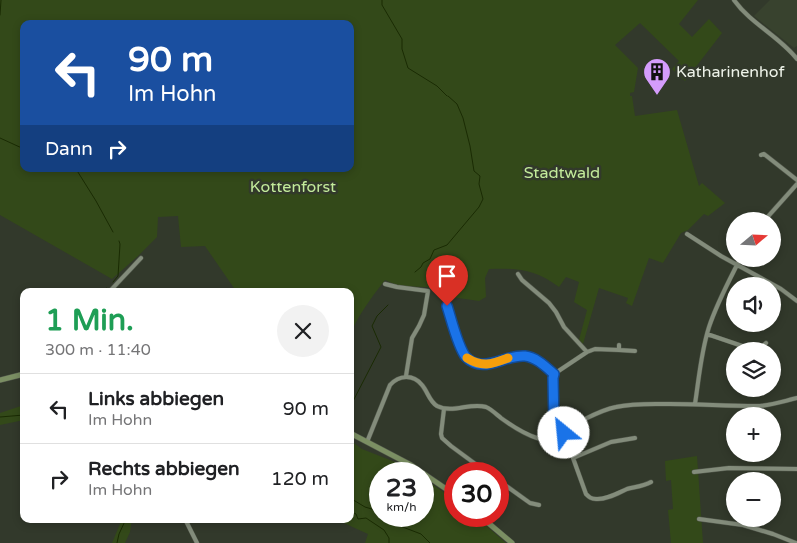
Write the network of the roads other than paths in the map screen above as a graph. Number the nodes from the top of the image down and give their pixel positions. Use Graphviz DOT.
graph roads {
  1 [pos="734,0"];
  2 [pos="794,52"];
  3 [pos="797,59"];
  4 [pos="761,155"];
  5 [pos="797,180"];
  6 [pos="797,184"];
  7 [pos="772,212"];
  8 [pos="687,234"];
  9 [pos="141,258"];
  10 [pos="726,258"];
  11 [pos="735,268"];
  12 [pos="744,268"];
  13 [pos="518,274"];
  14 [pos="385,284"];
  15 [pos="113,288"];
  16 [pos="449,291"];
  17 [pos="797,301"];
  18 [pos="707,334"];
  19 [pos="731,342"];
  20 [pos="619,345"];
  21 [pos="619,350"];
  22 [pos="635,351"];
  23 [pos="587,352"];
  24 [pos="554,374"];
  25 [pos="20,375"];
  26 [pos="406,376"];
  27 [pos="0,380"];
  28 [pos="797,398"];
  29 [pos="694,404"];
  30 [pos="444,408"];
  31 [pos="562,434"];
  32 [pos="354,435"];
  33 [pos="635,438"];
  34 [pos="367,442"];
  35 [pos="573,458"];
  36 [pos="473,462"];
  37 [pos="797,469"];
  38 [pos="694,472"];
  39 [pos="651,482"];
  40 [pos="444,487"];
  41 [pos="509,488"];
  42 [pos="539,505"];
  43 [pos="699,519"];
  44 [pos="187,523"];
  45 [pos="493,527"];
  46 [pos="197,543"];
  47 [pos="512,543"];
  48 [pos="796,543"];
  1 -- 2 [label="street"];
  2 -- 3 [label="street"];
  4 -- 5 [label="street"];
  6 -- 7 [label="street"];
  8 -- 10 [label="street"];
  9 -- 15 [label="street"];
  11 -- 18 [label="street"];
  12 -- 17 [label="street"];
  13 -- 23 [label="street"];
  14 -- 26 [label="street"];
  16 -- 24 [label="street"];
  18 -- 19 [label="street"];
  18 -- 29 [label="street"];
  20 -- 21 [label="street"];
  21 -- 22 [label="street"];
  21 -- 23 [label="street"];
  23 -- 24 [label="street"];
  24 -- 31 [label="street"];
  25 -- 27 [label="main road"];
  26 -- 30 [label="street"];
  26 -- 34 [label="street"];
  28 -- 29 [label="street"];
  29 -- 31 [label="street"];
  30 -- 31 [label="street"];
  30 -- 36 [label="street"];
  31 -- 35 [label="street"];
  32 -- 34 [label="main road"];
  33 -- 35 [label="street"];
  34 -- 40 [label="main road"];
  35 -- 39 [label="street"];
  37 -- 38 [label="street"];
  41 -- 42 [label="street"];
  43 -- 48 [label="street"];
  44 -- 46 [label="street"];
  45 -- 47 [label="main road"];
}
